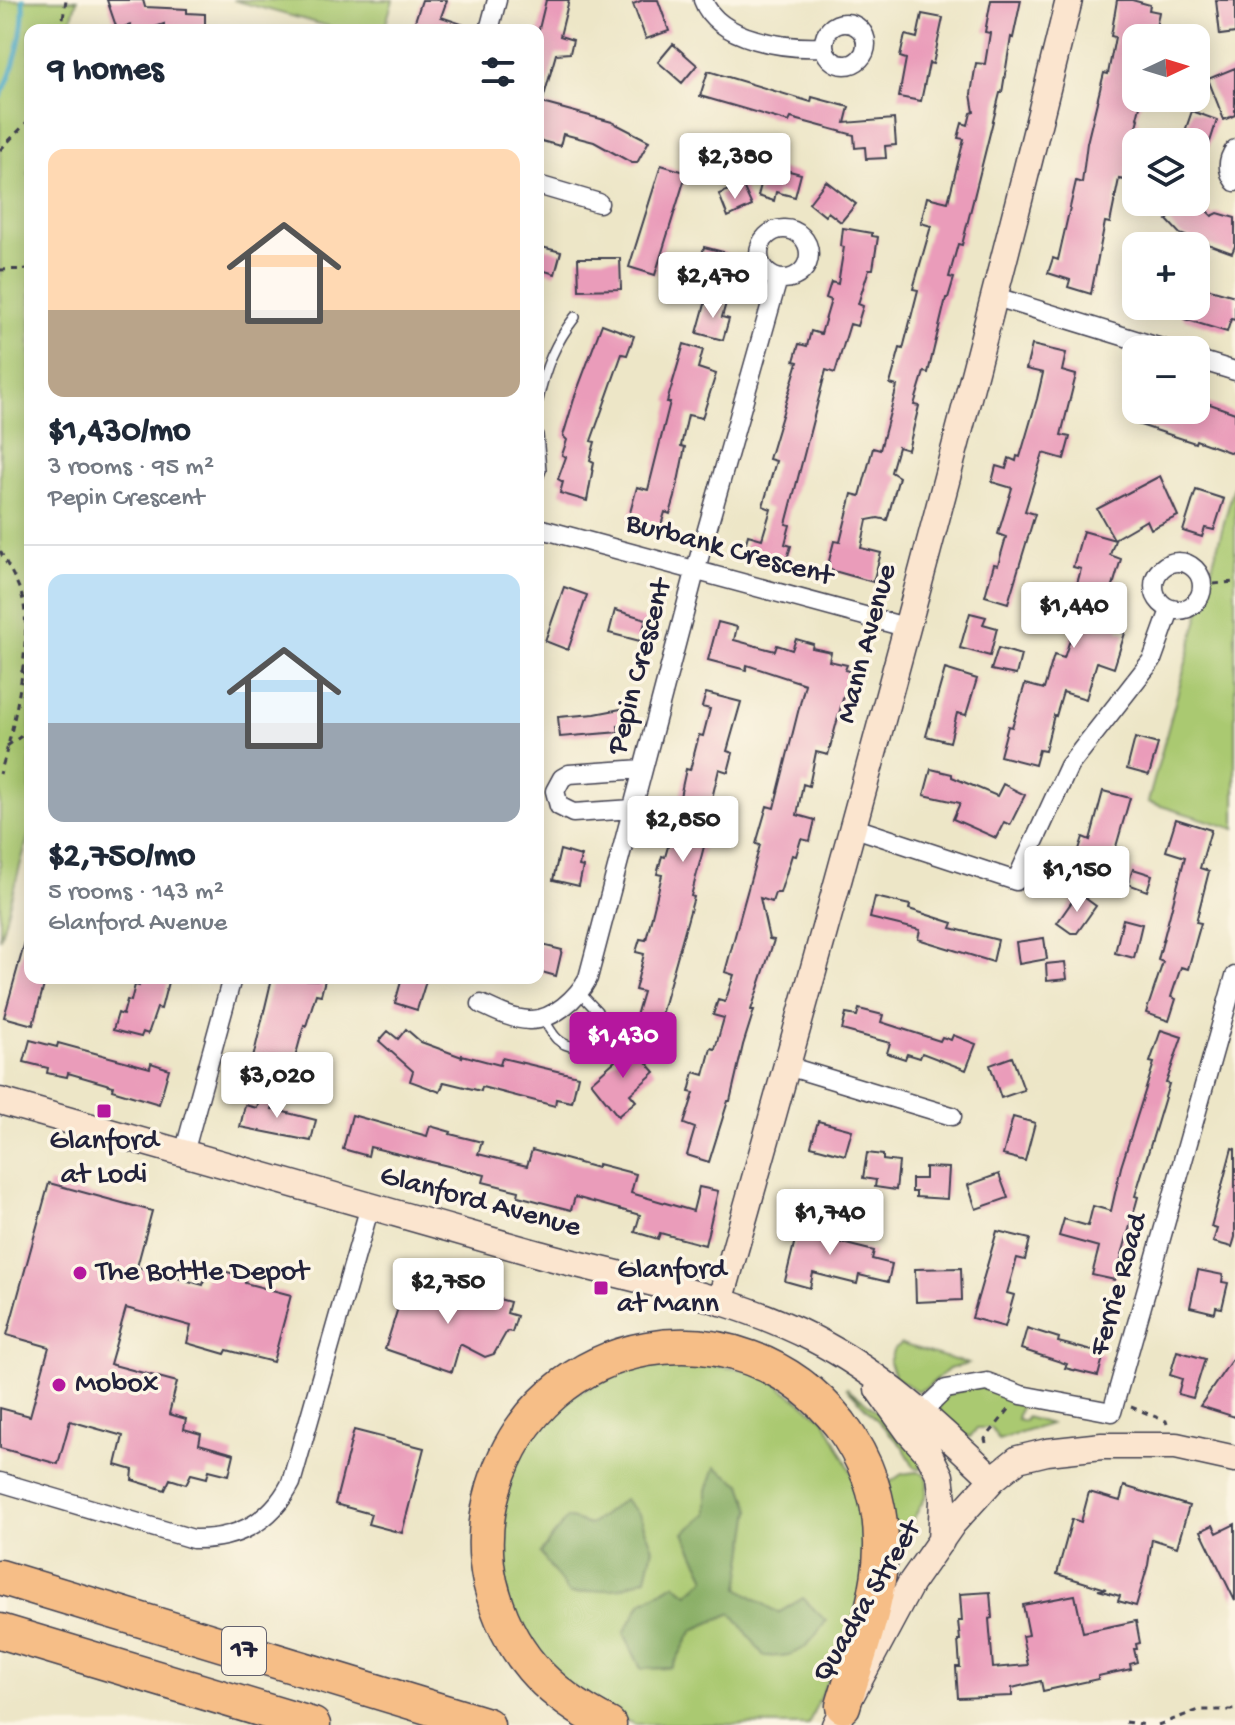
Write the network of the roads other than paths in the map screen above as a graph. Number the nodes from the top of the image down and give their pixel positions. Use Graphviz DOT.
graph roads {
  1 [pos="497,0"];
  2 [pos="703,0"];
  3 [pos="1069,0"];
  4 [pos="491,24"];
  5 [pos="824,47"];
  6 [pos="1235,149"];
  7 [pos="1235,182"];
  8 [pos="544,187"];
  9 [pos="599,203"];
  10 [pos="778,279"];
  11 [pos="996,297"];
  12 [pos="575,317"];
  13 [pos="1123,336"];
  14 [pos="1210,363"];
  15 [pos="544,371"];
  16 [pos="1235,371"];
  17 [pos="544,530"];
  18 [pos="695,572"];
  19 [pos="1170,610"];
  20 [pos="905,627"];
  21 [pos="643,769"];
  22 [pos="633,809"];
  23 [pos="852,827"];
  24 [pos="1235,976"];
  25 [pos="230,984"];
  26 [pos="580,993"];
  27 [pos="481,1004"];
  28 [pos="542,1017"];
  29 [pos="787,1066"];
  30 [pos="0,1101"];
  31 [pos="952,1116"];
  32 [pos="184,1153"];
  33 [pos="370,1206"];
  34 [pos="720,1302"];
  35 [pos="867,1373"];
  36 [pos="922,1412"];
  37 [pos="1235,1459"];
  38 [pos="993,1479"];
  39 [pos="0,1482"];
  40 [pos="941,1541"];
  41 [pos="0,1577"];
  42 [pos="0,1631"];
  43 [pos="0,1645"];
  44 [pos="839,1715"];
  45 [pos="255,1725"];
  46 [pos="313,1725"];
  47 [pos="487,1725"];
  48 [pos="609,1725"];
  1 -- 4 [label="street"];
  2 -- 5 [label="street"];
  3 -- 11 [label="main road, Mann Avenue"];
  6 -- 7 [label="street"];
  8 -- 9 [label="street"];
  10 -- 18 [label="street, Pepin Crescent"];
  11 -- 13 [label="street"];
  11 -- 20 [label="main road, Mann Avenue"];
  12 -- 15 [label="lane"];
  14 -- 16 [label="street"];
  17 -- 18 [label="street, Burbank Crescent"];
  18 -- 20 [label="street, Burbank Crescent"];
  18 -- 21 [label="street, Pepin Crescent"];
  19 -- 19 [label="street"];
  19 -- 23 [label="street"];
  20 -- 23 [label="main road, Mann Avenue"];
  21 -- 22 [label="street, Pepin Crescent"];
  21 -- 22 [label="street"];
  22 -- 26 [label="street, Pepin Crescent"];
  23 -- 29 [label="main road, Mann Avenue"];
  24 -- 36 [label="street, Ferrie Road"];
  25 -- 32 [label="street"];
  26 -- 28 [label="street"];
  26 -- 28 [label="lane"];
  27 -- 28 [label="street"];
  29 -- 31 [label="street"];
  29 -- 34 [label="main road, Mann Avenue"];
  30 -- 32 [label="main road, Glanford Avenue"];
  32 -- 33 [label="main road, Glanford Avenue"];
  33 -- 34 [label="main road, Glanford Avenue"];
  33 -- 39 [label="street"];
  34 -- 35 [label="main road, Glanford Avenue"];
  35 -- 36 [label="main road, Glanford Avenue"];
  35 -- 40 [label="main road"];
  36 -- 38 [label="main road, Glanford Avenue"];
  37 -- 38 [label="main road, Quadra Street"];
  38 -- 40 [label="main road, Quadra Street"];
  40 -- 44 [label="main road, Quadra Street"];
  41 -- 47 [label="highway, 17"];
  42 -- 46 [label="highway, 17"];
  43 -- 45 [label="highway"];
  44 -- 48 [label="highway"];
}
